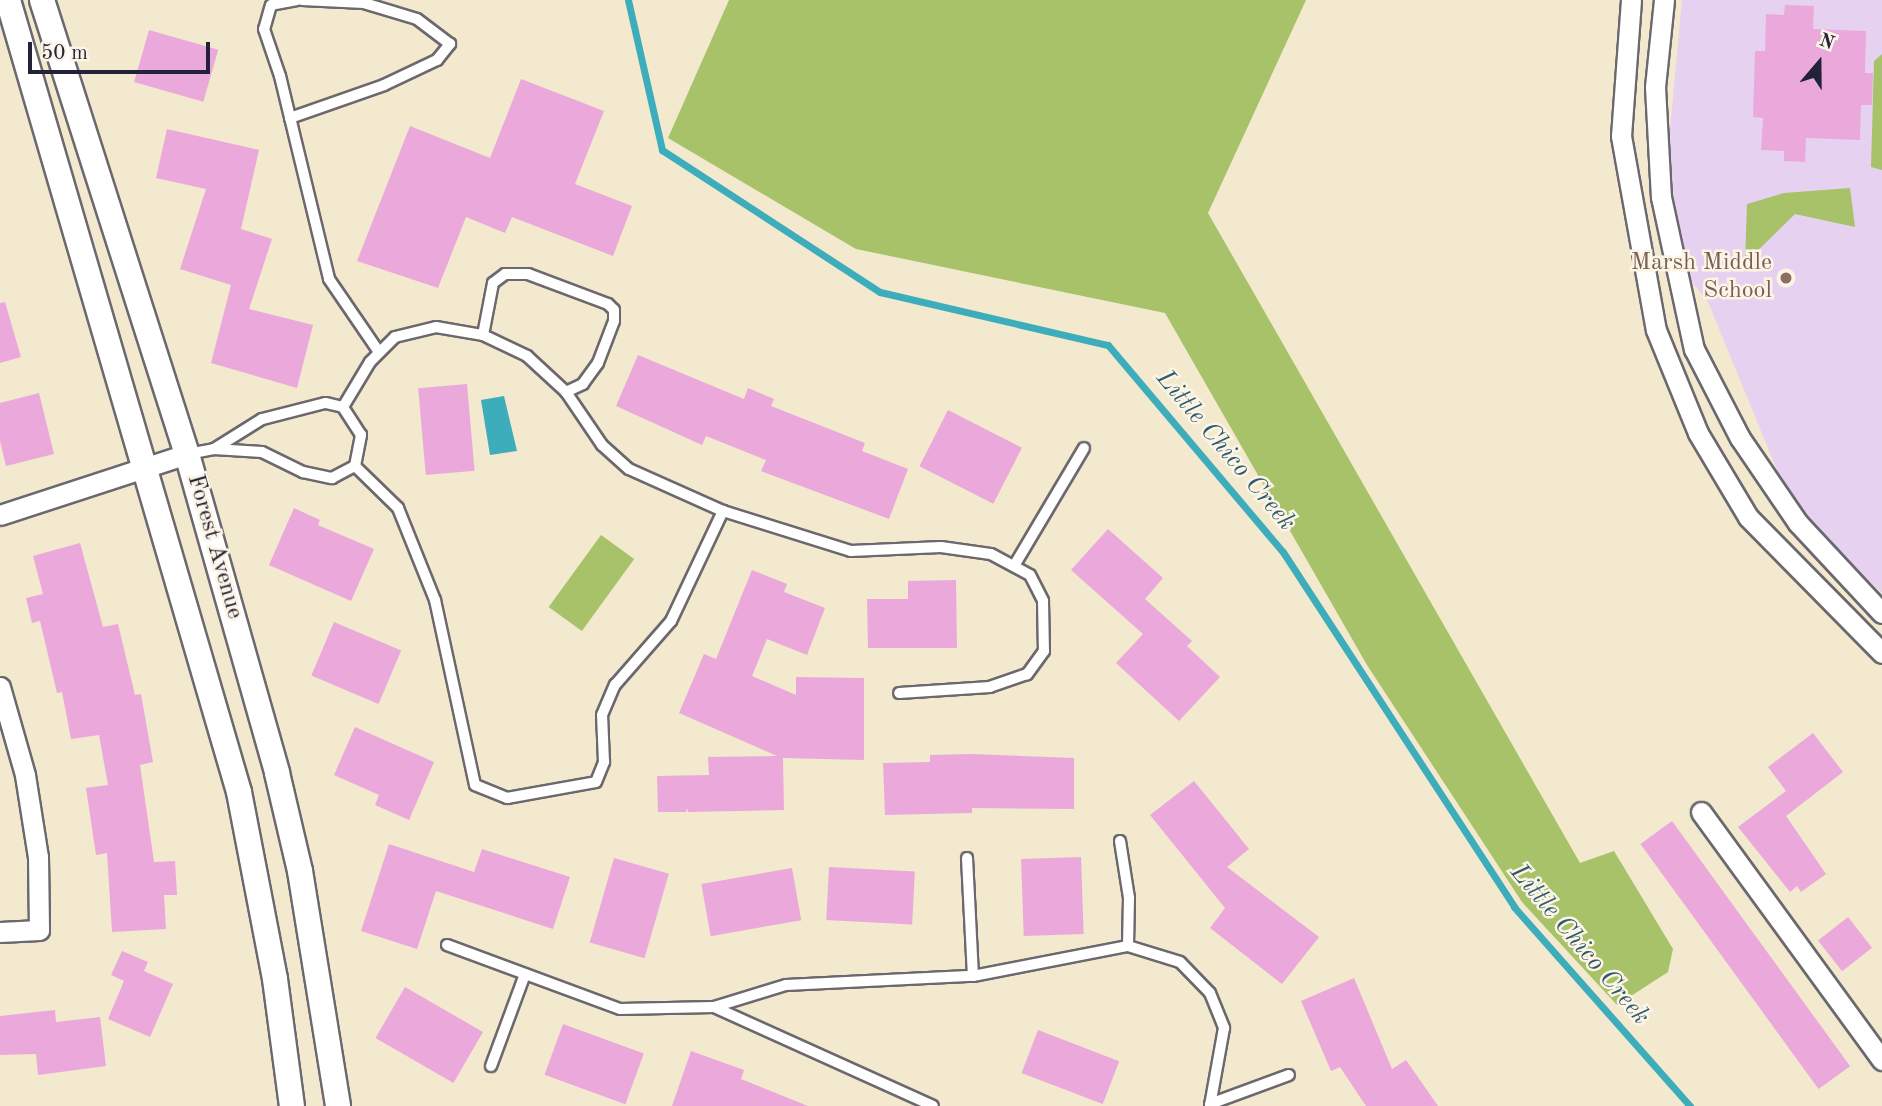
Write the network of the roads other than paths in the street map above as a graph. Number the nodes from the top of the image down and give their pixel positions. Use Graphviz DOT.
graph roads {
  1 [pos="8,0"];
  2 [pos="42,0"];
  3 [pos="300,0"];
  4 [pos="1631,0"];
  5 [pos="1664,0"];
  6 [pos="290,118"];
  7 [pos="483,335"];
  8 [pos="379,352"];
  9 [pos="566,392"];
  10 [pos="343,407"];
  11 [pos="1084,448"];
  12 [pos="215,449"];
  13 [pos="187,454"];
  14 [pos="355,466"];
  15 [pos="145,470"];
  16 [pos="723,511"];
  17 [pos="0,515"];
  18 [pos="1014,566"];
  19 [pos="1882,613"];
  20 [pos="1882,653"];
  21 [pos="0,687"];
  22 [pos="899,693"];
  23 [pos="1701,812"];
  24 [pos="1120,841"];
  25 [pos="967,858"];
  26 [pos="0,932"];
  27 [pos="446,945"];
  28 [pos="1128,946"];
  29 [pos="525,974"];
  30 [pos="973,975"];
  31 [pos="714,1007"];
  32 [pos="1882,1060"];
  33 [pos="491,1066"];
  34 [pos="1289,1075"];
  35 [pos="1210,1105"];
  36 [pos="292,1106"];
  37 [pos="338,1106"];
  38 [pos="933,1106"];
  1 -- 15 [label="street, Forest Avenue"];
  2 -- 13 [label="street, Forest Avenue"];
  3 -- 6 [label="lane"];
  3 -- 6 [label="lane"];
  4 -- 20 [label="street"];
  5 -- 19 [label="street"];
  6 -- 8 [label="lane"];
  7 -- 8 [label="lane"];
  7 -- 9 [label="lane"];
  7 -- 9 [label="lane"];
  8 -- 10 [label="lane"];
  9 -- 16 [label="lane"];
  10 -- 12 [label="lane"];
  10 -- 14 [label="lane"];
  11 -- 18 [label="lane"];
  12 -- 13 [label="lane"];
  12 -- 14 [label="lane"];
  13 -- 15 [label="street"];
  13 -- 37 [label="street, Forest Avenue"];
  14 -- 16 [label="lane"];
  15 -- 17 [label="street"];
  15 -- 36 [label="street, Forest Avenue"];
  16 -- 18 [label="lane"];
  18 -- 22 [label="lane"];
  21 -- 26 [label="street"];
  23 -- 32 [label="street"];
  24 -- 28 [label="lane"];
  25 -- 30 [label="lane"];
  27 -- 29 [label="lane"];
  28 -- 30 [label="lane"];
  28 -- 35 [label="lane"];
  29 -- 31 [label="lane"];
  29 -- 33 [label="lane"];
  30 -- 31 [label="lane"];
  31 -- 38 [label="lane"];
  34 -- 35 [label="lane"];
}
